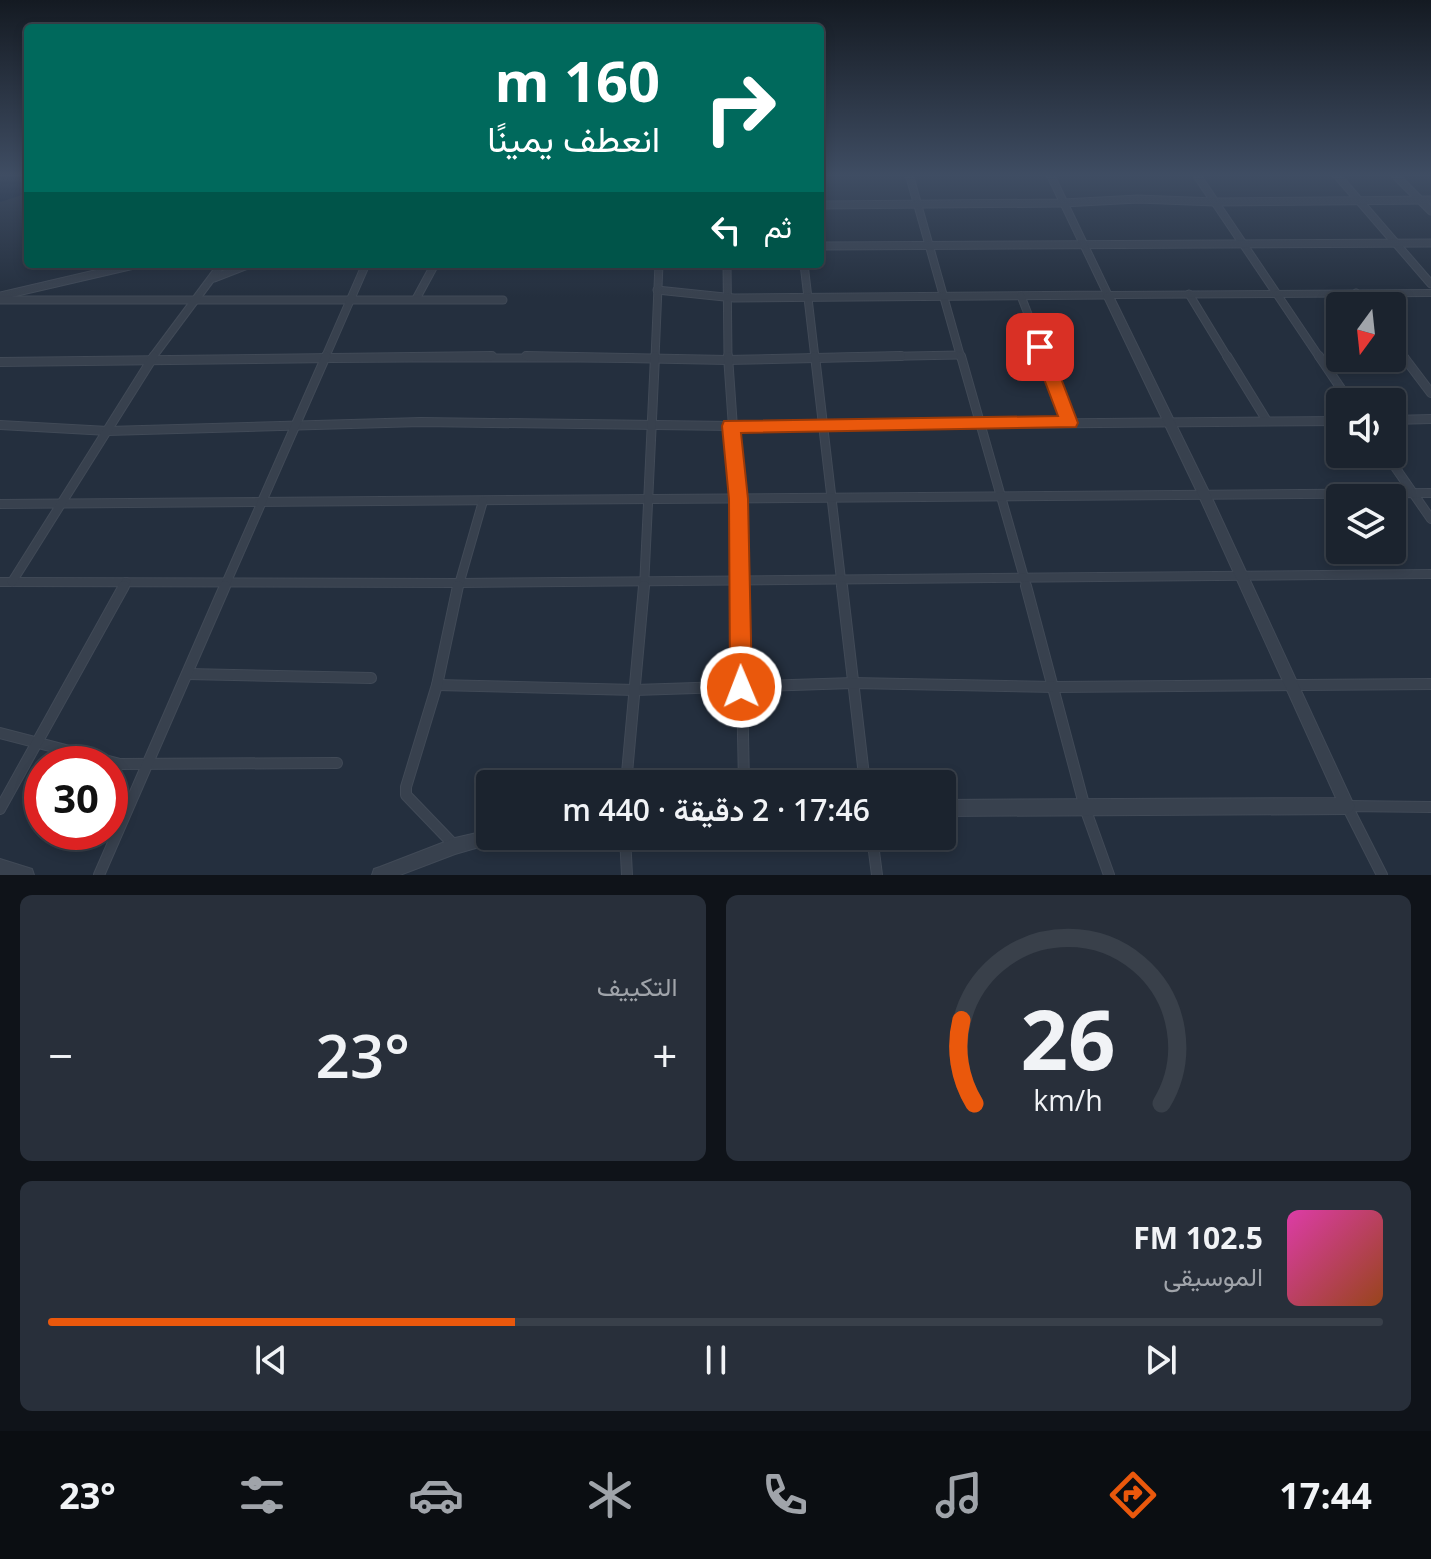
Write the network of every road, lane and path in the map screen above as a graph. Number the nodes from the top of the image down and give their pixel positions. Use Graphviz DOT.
graph roads {
  1 [pos="920,215"];
  2 [pos="1069,215"];
  3 [pos="1224,215"];
  4 [pos="1372,215"];
  5 [pos="1431,243"];
  6 [pos="1397,244"];
  7 [pos="824,246"];
  8 [pos="928,246"];
  9 [pos="1245,246"];
  10 [pos="1085,247"];
  11 [pos="122,268"];
  12 [pos="220,268"];
  13 [pos="240,268"];
  14 [pos="364,268"];
  15 [pos="433,268"];
  16 [pos="659,268"];
  17 [pos="727,268"];
  18 [pos="804,268"];
  19 [pos="213,279"];
  20 [pos="1431,284"];
  21 [pos="657,290"];
  22 [pos="1276,293"];
  23 [pos="1326,293"];
  24 [pos="1406,293"];
  25 [pos="1431,293"];
  26 [pos="1189,294"];
  27 [pos="1108,295"];
  28 [pos="942,296"];
  29 [pos="1021,296"];
  30 [pos="725,297"];
  31 [pos="0,298"];
  32 [pos="808,298"];
  33 [pos="416,299"];
  34 [pos="350,300"];
  35 [pos="503,300"];
  36 [pos="194,301"];
  37 [pos="959,355"];
  38 [pos="815,358"];
  39 [pos="323,359"];
  40 [pos="654,359"];
  41 [pos="727,360"];
  42 [pos="1406,360"];
  43 [pos="150,361"];
  44 [pos="0,363"];
  45 [pos="1340,388"];
  46 [pos="1431,393"];
  47 [pos="1431,419"];
  48 [pos="1406,420"];
  49 [pos="1267,421"];
  50 [pos="1326,421"];
  51 [pos="295,423"];
  52 [pos="978,423"];
  53 [pos="1069,423"];
  54 [pos="1168,423"];
  55 [pos="823,424"];
  56 [pos="0,425"];
  57 [pos="651,425"];
  58 [pos="731,426"];
  59 [pos="108,431"];
  60 [pos="1396,468"];
  61 [pos="1414,493"];
  62 [pos="1431,493"];
  63 [pos="1002,496"];
  64 [pos="1205,496"];
  65 [pos="834,498"];
  66 [pos="738,499"];
  67 [pos="649,500"];
  68 [pos="261,501"];
  69 [pos="483,501"];
  70 [pos="0,504"];
  71 [pos="63,504"];
  72 [pos="1431,519"];
  73 [pos="1431,574"];
  74 [pos="1240,576"];
  75 [pos="1024,577"];
  76 [pos="841,579"];
  77 [pos="645,580"];
  78 [pos="739,580"];
  79 [pos="0,582"];
  80 [pos="12,582"];
  81 [pos="126,582"];
  82 [pos="225,582"];
  83 [pos="459,583"];
  84 [pos="188,674"];
  85 [pos="371,678"];
  86 [pos="853,683"];
  87 [pos="1431,684"];
  88 [pos="437,685"];
  89 [pos="1291,686"];
  90 [pos="741,687"];
  91 [pos="1055,687"];
  92 [pos="635,690"];
  93 [pos="0,733"];
  94 [pos="39,741"];
  95 [pos="337,763"];
  96 [pos="148,764"];
  97 [pos="627,770"];
  98 [pos="744,770"];
  99 [pos="863,770"];
  100 [pos="1347,806"];
  101 [pos="1431,807"];
  102 [pos="956,808"];
  103 [pos="1085,808"];
  104 [pos="0,809"];
  105 [pos="476,841"];
  106 [pos="455,846"];
  107 [pos="626,850"];
  108 [pos="874,850"];
  109 [pos="0,867"];
  110 [pos="26,875"];
  111 [pos="99,875"];
  112 [pos="380,875"];
  113 [pos="627,875"];
  114 [pos="877,875"];
  115 [pos="1109,875"];
  116 [pos="1382,875"];
  1 -- 8 [label="street"];
  2 -- 10 [label="street"];
  3 -- 9 [label="street"];
  4 -- 6 [label="street"];
  5 -- 6 [label="street"];
  6 -- 9 [label="street"];
  6 -- 20 [label="street"];
  7 -- 8 [label="street"];
  8 -- 10 [label="street"];
  8 -- 28 [label="street"];
  9 -- 10 [label="street"];
  9 -- 22 [label="street"];
  10 -- 27 [label="street"];
  11 -- 31 [label="street"];
  12 -- 19 [label="street"];
  13 -- 19 [label="street"];
  14 -- 34 [label="street"];
  15 -- 33 [label="street"];
  16 -- 21 [label="street"];
  17 -- 30 [label="street"];
  18 -- 32 [label="street"];
  19 -- 36 [label="street"];
  21 -- 30 [label="street"];
  21 -- 40 [label="street"];
  22 -- 23 [label="street"];
  22 -- 26 [label="street"];
  22 -- 45 [label="street"];
  24 -- 25 [label="street"];
  26 -- 27 [label="street"];
  26 -- 49 [label="street"];
  27 -- 29 [label="street"];
  27 -- 54 [label="street"];
  28 -- 29 [label="street"];
  28 -- 32 [label="street"];
  28 -- 37 [label="street"];
  29 -- 53 [label="street"];
  30 -- 32 [label="street"];
  30 -- 41 [label="street"];
  31 -- 36 [label="street"];
  32 -- 38 [label="street"];
  33 -- 34 [label="street"];
  33 -- 35 [label="street"];
  34 -- 36 [label="street"];
  34 -- 39 [label="street"];
  36 -- 43 [label="street"];
  37 -- 38 [label="street"];
  37 -- 52 [label="street"];
  38 -- 41 [label="street"];
  38 -- 55 [label="street"];
  39 -- 40 [label="street"];
  39 -- 43 [label="street"];
  39 -- 51 [label="street"];
  40 -- 41 [label="street"];
  40 -- 57 [label="street"];
  41 -- 58 [label="street"];
  42 -- 46 [label="street"];
  43 -- 44 [label="street"];
  43 -- 59 [label="street"];
  47 -- 48 [label="street"];
  49 -- 50 [label="street"];
  49 -- 54 [label="street"];
  51 -- 57 [label="street"];
  51 -- 59 [label="street"];
  51 -- 68 [label="street"];
  52 -- 53 [label="street"];
  52 -- 55 [label="street"];
  52 -- 63 [label="street"];
  53 -- 54 [label="street"];
  54 -- 64 [label="street"];
  55 -- 58 [label="street"];
  55 -- 65 [label="street"];
  56 -- 59 [label="street"];
  57 -- 58 [label="street"];
  57 -- 67 [label="street"];
  58 -- 66 [label="street"];
  59 -- 71 [label="street"];
  60 -- 61 [label="street"];
  61 -- 62 [label="street"];
  61 -- 64 [label="street"];
  61 -- 72 [label="street"];
  63 -- 64 [label="street"];
  63 -- 65 [label="street"];
  63 -- 75 [label="street"];
  64 -- 74 [label="street"];
  65 -- 66 [label="street"];
  65 -- 76 [label="street"];
  66 -- 67 [label="street"];
  66 -- 78 [label="street"];
  67 -- 69 [label="street"];
  67 -- 77 [label="street"];
  68 -- 69 [label="street"];
  68 -- 71 [label="street"];
  68 -- 82 [label="street"];
  69 -- 83 [label="street"];
  70 -- 71 [label="street"];
  71 -- 80 [label="street"];
  73 -- 74 [label="street"];
  74 -- 75 [label="street"];
  74 -- 89 [label="street"];
  75 -- 76 [label="street"];
  75 -- 91 [label="street"];
  76 -- 78 [label="street"];
  76 -- 86 [label="street"];
  77 -- 78 [label="street"];
  77 -- 83 [label="street"];
  77 -- 92 [label="street"];
  78 -- 90 [label="street"];
  79 -- 80 [label="street"];
  80 -- 81 [label="street"];
  81 -- 82 [label="street"];
  81 -- 94 [label="street"];
  82 -- 83 [label="street"];
  82 -- 84 [label="street"];
  83 -- 88 [label="street"];
  84 -- 85 [label="street"];
  84 -- 96 [label="street"];
  86 -- 90 [label="street"];
  86 -- 91 [label="street"];
  86 -- 99 [label="street"];
  87 -- 89 [label="street"];
  88 -- 92 [label="street"];
  88 -- 106 [label="street"];
  89 -- 91 [label="street"];
  89 -- 100 [label="street"];
  90 -- 92 [label="street"];
  90 -- 98 [label="street"];
  91 -- 103 [label="street"];
  92 -- 97 [label="street"];
  93 -- 94 [label="street"];
  94 -- 96 [label="street"];
  94 -- 104 [label="street"];
  95 -- 96 [label="street"];
  96 -- 111 [label="street"];
  100 -- 101 [label="street"];
  100 -- 103 [label="street"];
  100 -- 116 [label="street"];
  102 -- 103 [label="street"];
  103 -- 115 [label="street"];
  105 -- 106 [label="street"];
  106 -- 112 [label="street"];
  107 -- 113 [label="street"];
  108 -- 114 [label="street"];
  109 -- 110 [label="street"];
}
